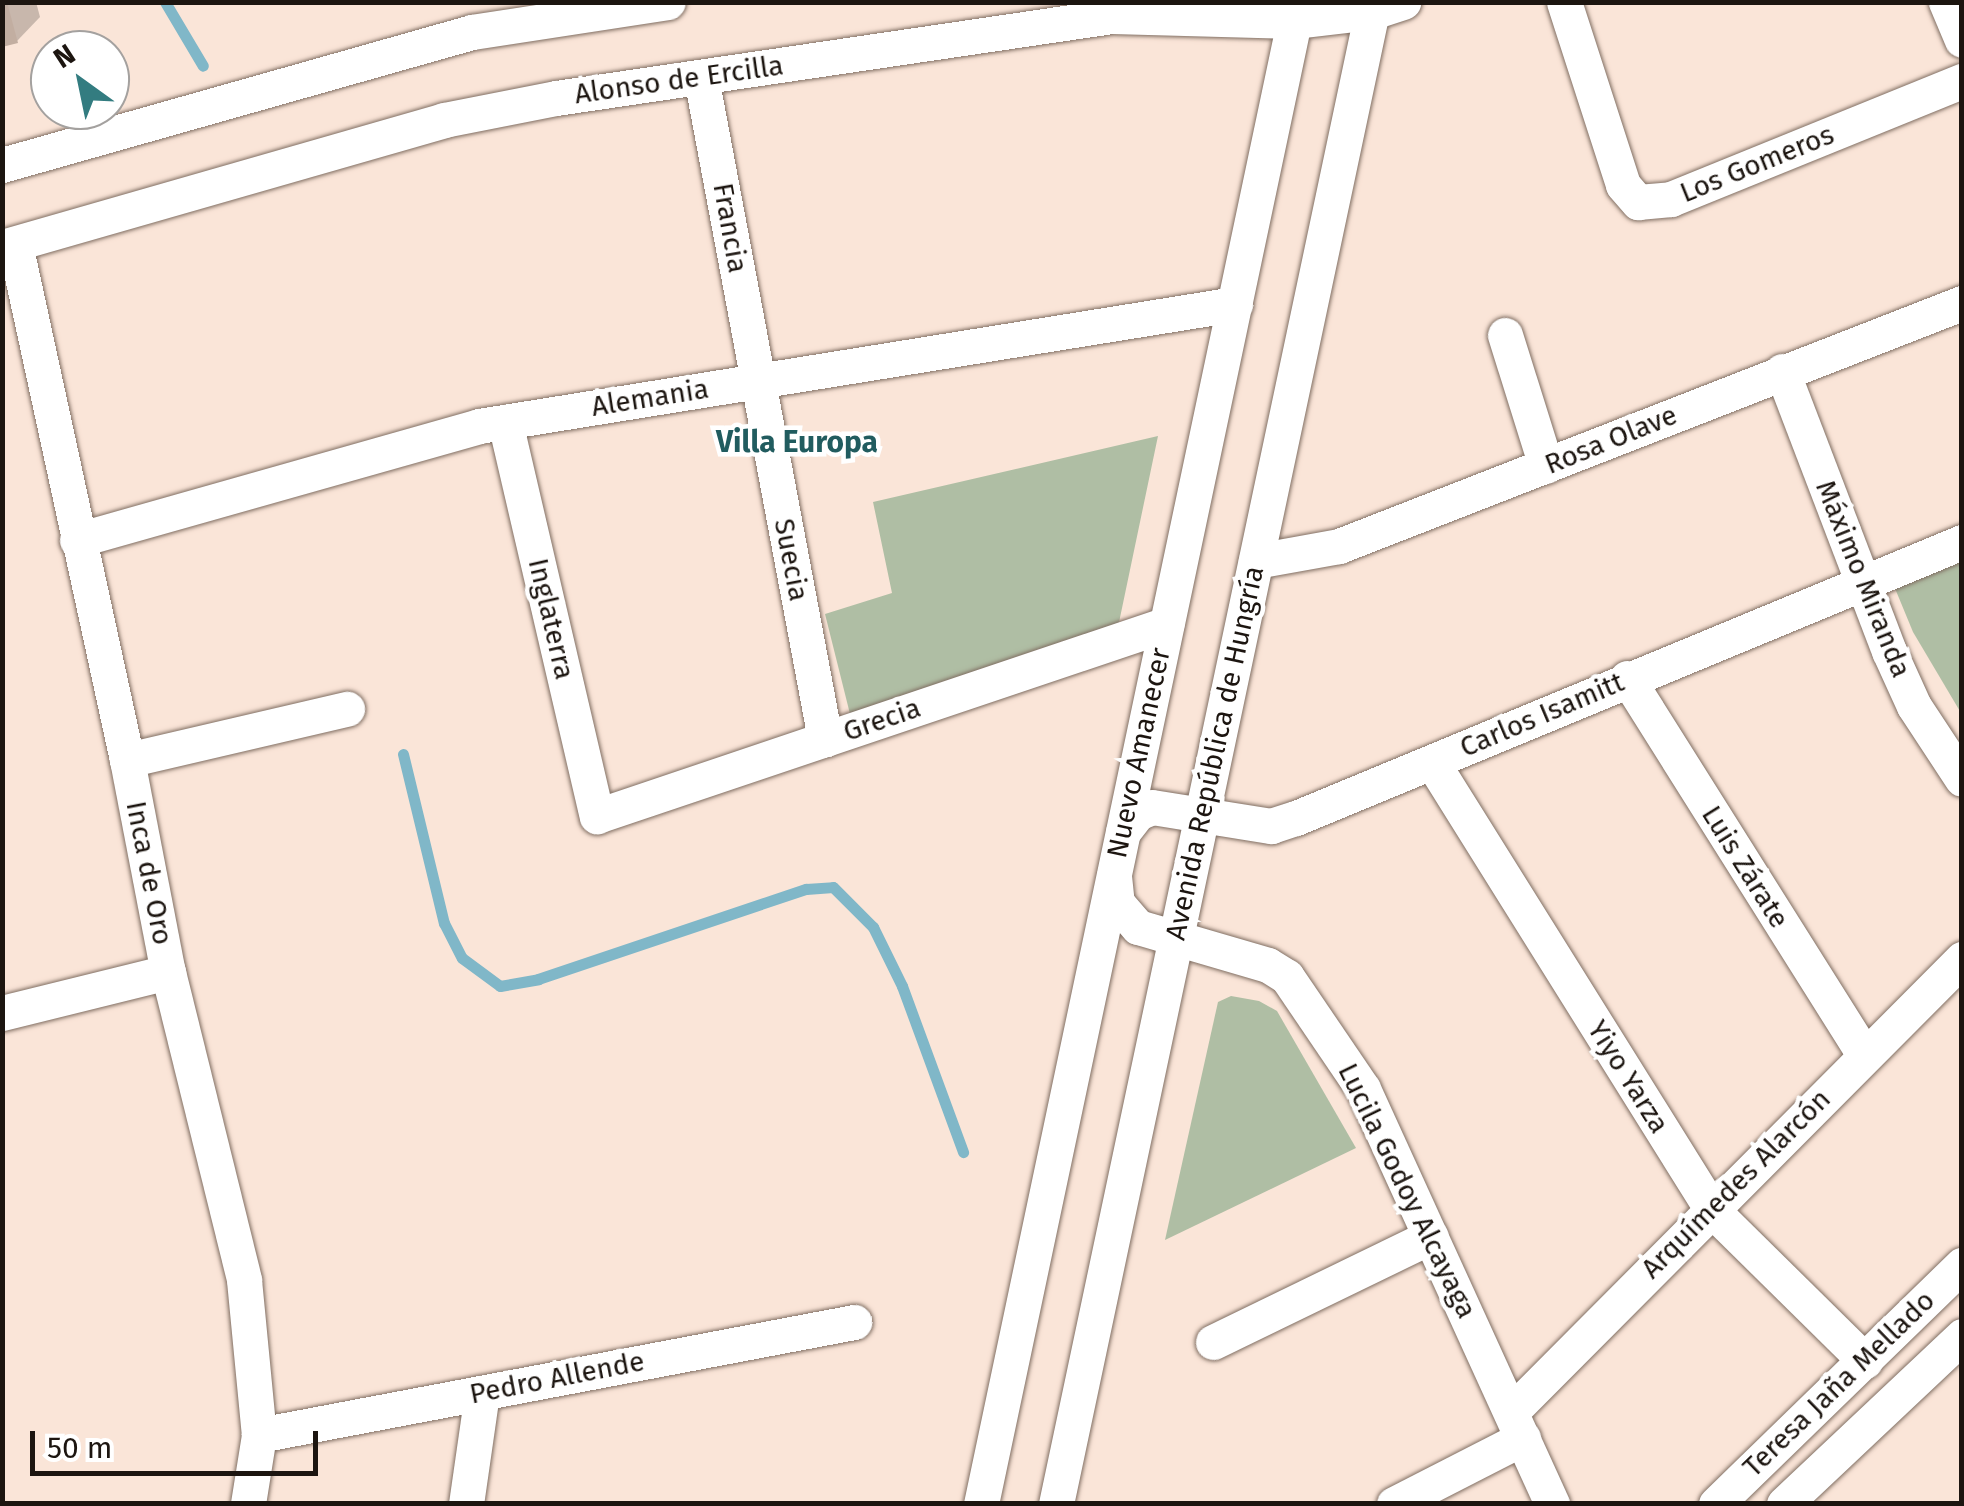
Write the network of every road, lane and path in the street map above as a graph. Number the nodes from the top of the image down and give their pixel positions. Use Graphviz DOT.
graph roads {
  1 [pos="668,2"];
  2 [pos="1564,2"];
  3 [pos="1946,2"];
  4 [pos="1383,5"];
  5 [pos="1296,12"];
  6 [pos="1962,40"];
  7 [pos="702,76"];
  8 [pos="1962,81"];
  9 [pos="2,165"];
  10 [pos="9,246"];
  11 [pos="1962,303"];
  12 [pos="1235,304"];
  13 [pos="1505,335"];
  14 [pos="1782,370"];
  15 [pos="758,380"];
  16 [pos="505,422"];
  17 [pos="1546,466"];
  18 [pos="77,540"];
  19 [pos="1962,542"];
  20 [pos="1256,560"];
  21 [pos="1862,583"];
  22 [pos="1167,624"];
  23 [pos="1628,678"];
  24 [pos="347,709"];
  25 [pos="825,739"];
  26 [pos="127,760"];
  27 [pos="1432,762"];
  28 [pos="1962,780"];
  29 [pos="1202,813"];
  30 [pos="597,816"];
  31 [pos="1123,832"];
  32 [pos="1114,876"];
  33 [pos="1175,941"];
  34 [pos="1962,958"];
  35 [pos="168,972"];
  36 [pos="2,1013"];
  37 [pos="1864,1055"];
  38 [pos="1712,1210"];
  39 [pos="1431,1236"];
  40 [pos="1962,1265"];
  41 [pos="854,1322"];
  42 [pos="1962,1336"];
  43 [pos="1213,1342"];
  44 [pos="1864,1361"];
  45 [pos="482,1392"];
  46 [pos="1518,1424"];
  47 [pos="259,1434"];
  48 [pos="248,1504"];
  49 [pos="466,1504"];
  50 [pos="981,1504"];
  51 [pos="1056,1504"];
  52 [pos="1394,1504"];
  53 [pos="1552,1504"];
  54 [pos="1716,1504"];
  55 [pos="1784,1504"];
  1 -- 9 [label="street"];
  2 -- 8 [label="street, Los Gomeros"];
  3 -- 6 [label="street"];
  4 -- 5 [label="street, Alonso de Ercilla"];
  4 -- 20 [label="street, Avenida República de Hungría"];
  5 -- 7 [label="street, Alonso de Ercilla"];
  5 -- 12 [label="street, Nuevo Amanecer"];
  7 -- 10 [label="street, Alonso de Ercilla"];
  7 -- 15 [label="street, Francia"];
  10 -- 18 [label="street, Inca de Oro"];
  11 -- 14 [label="street, Rosa Olave"];
  12 -- 15 [label="street, Alemania"];
  12 -- 22 [label="street, Nuevo Amanecer"];
  13 -- 17 [label="street"];
  14 -- 17 [label="street, Rosa Olave"];
  14 -- 21 [label="street, Máximo Miranda"];
  15 -- 16 [label="street, Alemania"];
  15 -- 25 [label="street, Suecia"];
  16 -- 18 [label="street, Alemania"];
  16 -- 30 [label="street, Inglaterra"];
  17 -- 20 [label="street, Rosa Olave"];
  18 -- 26 [label="street, Inca de Oro"];
  19 -- 21 [label="street, Carlos Isamitt"];
  20 -- 29 [label="street, Avenida República de Hungría"];
  21 -- 23 [label="street, Carlos Isamitt"];
  21 -- 28 [label="street, Máximo Miranda"];
  22 -- 25 [label="street, Grecia"];
  22 -- 31 [label="street, Nuevo Amanecer"];
  23 -- 27 [label="street, Carlos Isamitt"];
  23 -- 37 [label="street, Luis Zárate"];
  24 -- 26 [label="street"];
  25 -- 30 [label="street, Grecia"];
  26 -- 35 [label="street, Inca de Oro"];
  27 -- 29 [label="street, Carlos Isamitt"];
  27 -- 38 [label="street, Yiyo Yarza"];
  29 -- 31 [label="street, Carlos Isamitt"];
  29 -- 33 [label="street, Avenida República de Hungría"];
  31 -- 32 [label="street, Nuevo Amanecer"];
  32 -- 33 [label="street, Lucila Godoy Alcayaga"];
  32 -- 50 [label="street, Nuevo Amanecer"];
  33 -- 39 [label="street, Lucila Godoy Alcayaga"];
  33 -- 51 [label="street, Avenida República de Hungría"];
  34 -- 37 [label="street, Arquímedes Alarcón"];
  35 -- 36 [label="street"];
  35 -- 47 [label="street, Inca de Oro"];
  37 -- 38 [label="street, Arquímedes Alarcón"];
  38 -- 44 [label="street, Yiyo Yarza"];
  38 -- 46 [label="street, Arquímedes Alarcón"];
  39 -- 43 [label="street"];
  39 -- 46 [label="street, Lucila Godoy Alcayaga"];
  40 -- 44 [label="street, Teresa Jaña Mellado"];
  41 -- 45 [label="street, Pedro Allende"];
  42 -- 55 [label="street"];
  44 -- 54 [label="street, Teresa Jaña Mellado"];
  45 -- 47 [label="street, Pedro Allende"];
  45 -- 49 [label="street"];
  46 -- 52 [label="street, Arquímedes Alarcón"];
  46 -- 53 [label="street, Lucila Godoy Alcayaga"];
  47 -- 48 [label="street, Inca de Oro"];
}
